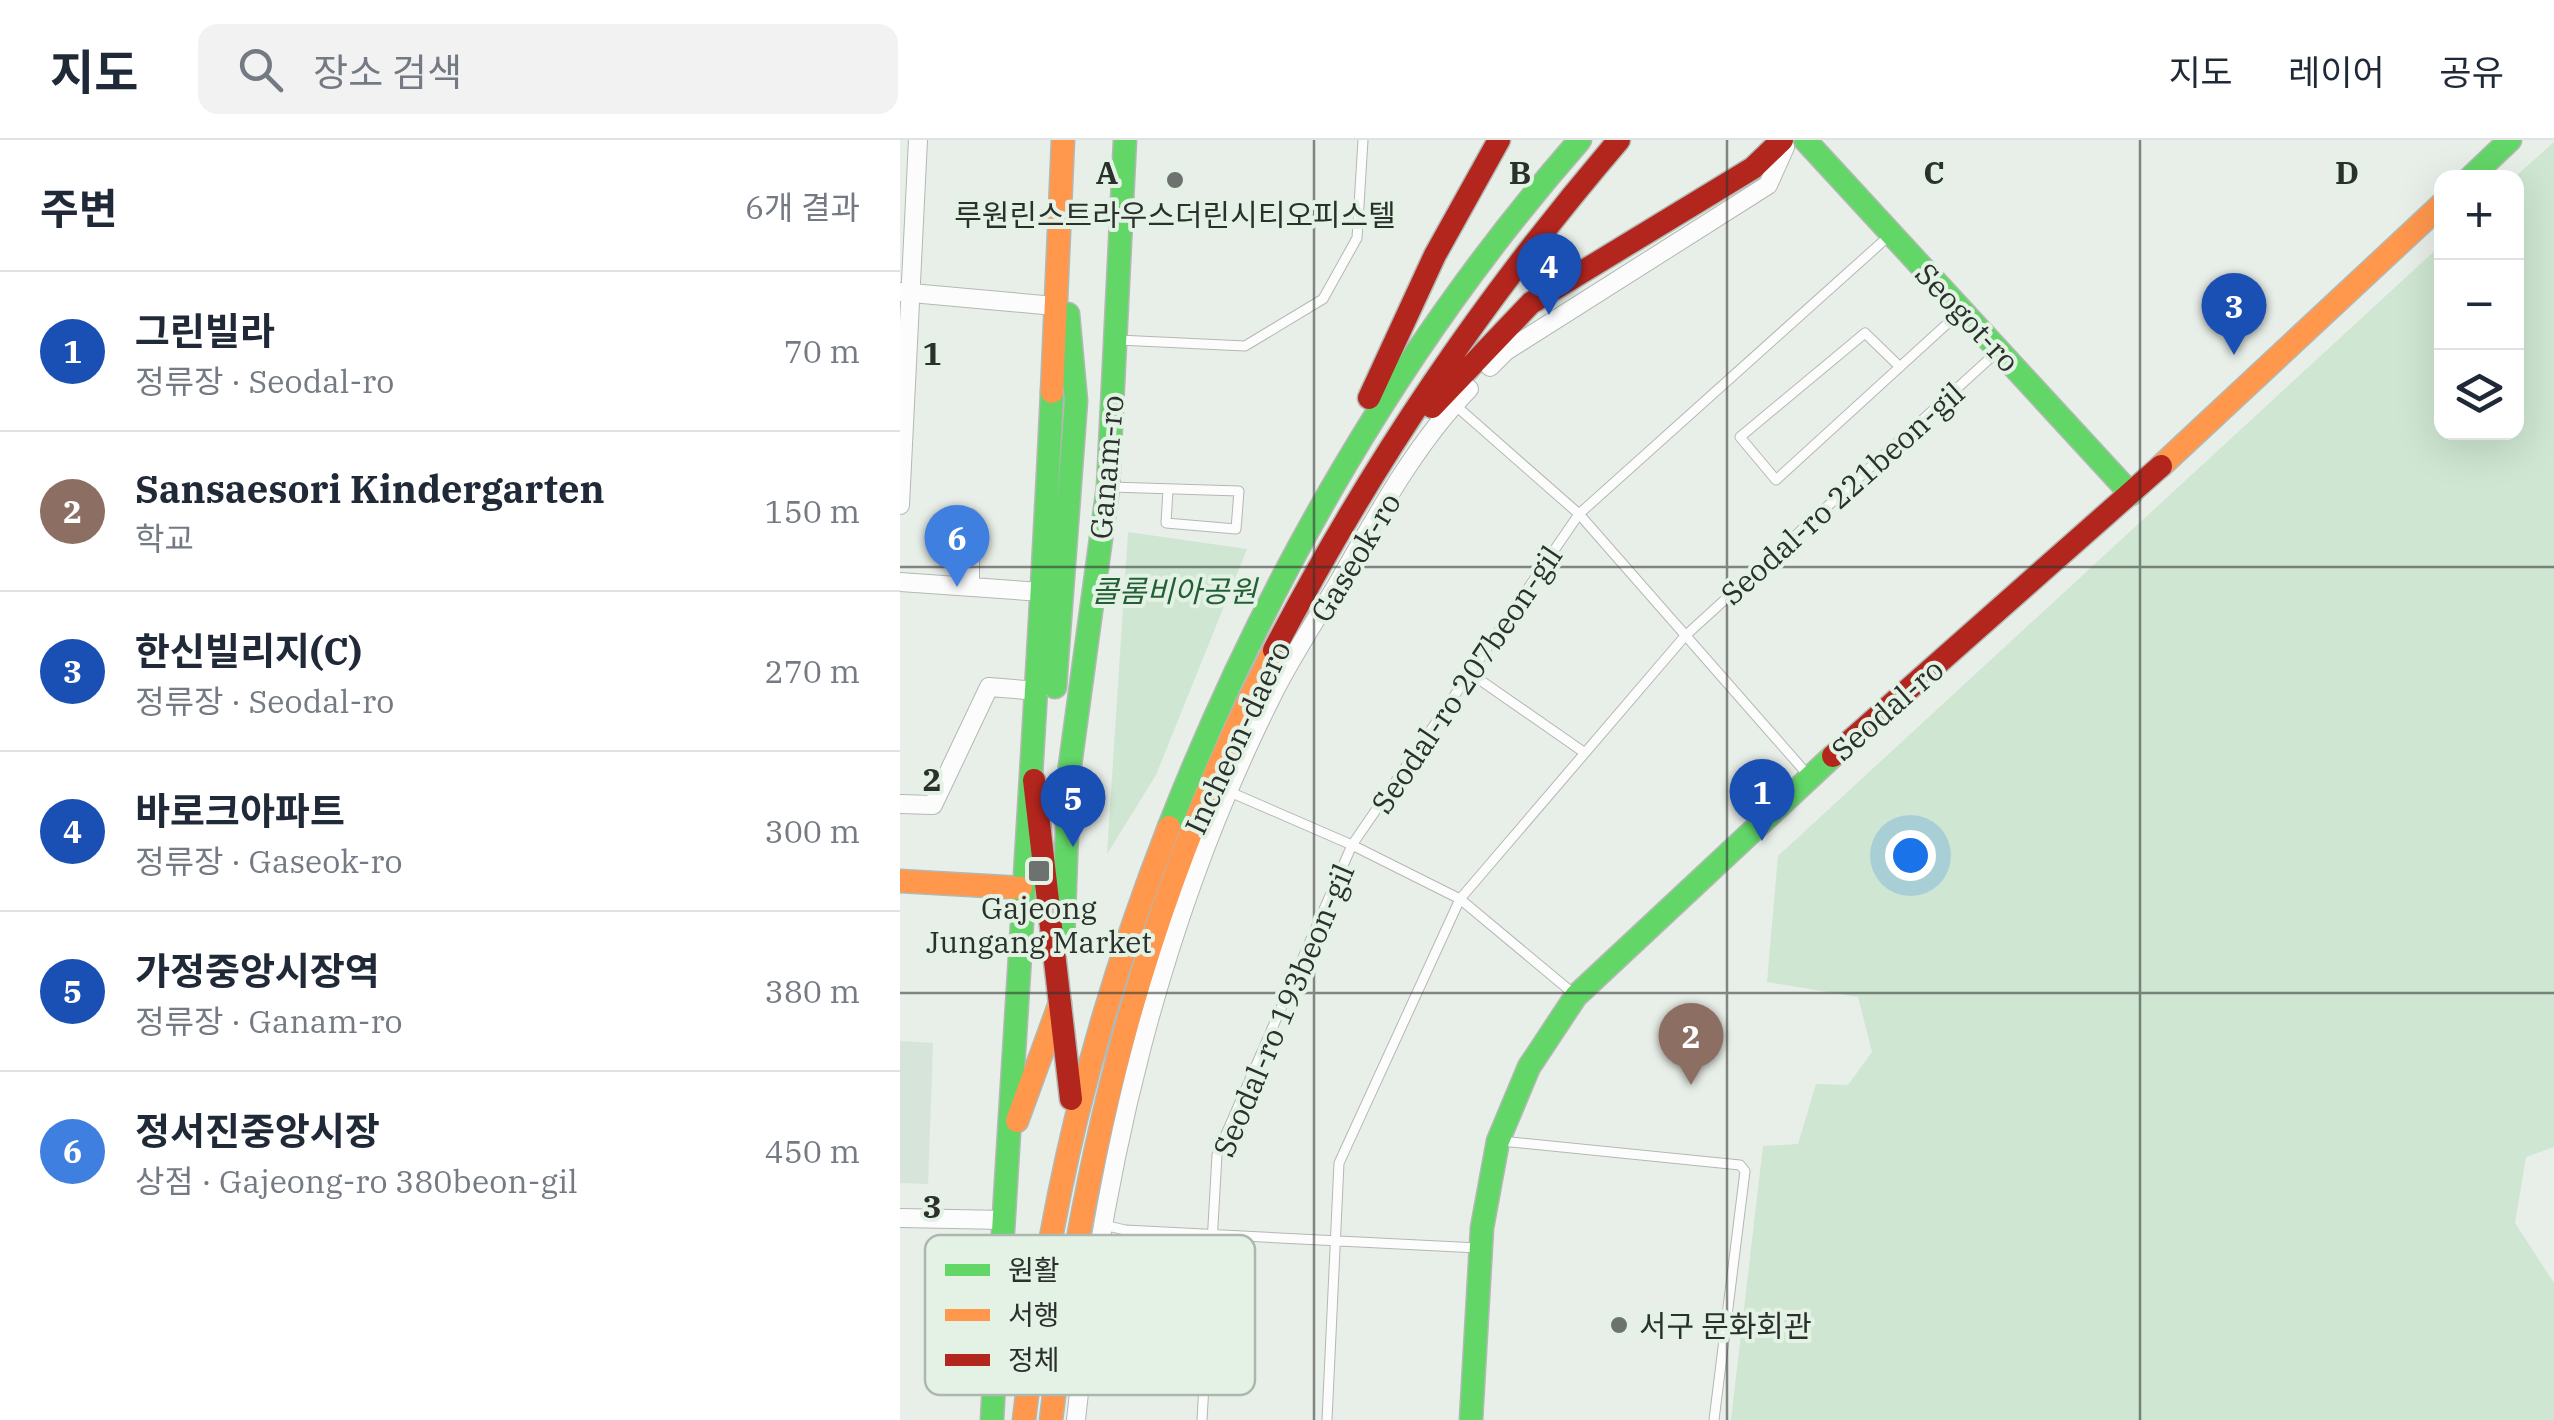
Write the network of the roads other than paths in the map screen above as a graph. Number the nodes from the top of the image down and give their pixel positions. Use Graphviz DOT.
graph roads {
  1 [pos="1063,140"];
  2 [pos="1125,140"];
  3 [pos="1363,140"];
  4 [pos="1499,140"];
  5 [pos="1580,140"];
  6 [pos="1619,140"];
  7 [pos="1786,140"];
  8 [pos="1805,140"];
  9 [pos="2510,140"];
  10 [pos="912,145"];
  11 [pos="2478,170"];
  12 [pos="2434,211"];
  13 [pos="1060,229"];
  14 [pos="1892,234"];
  15 [pos="905,292"];
  16 [pos="1055,306"];
  17 [pos="1962,310"];
  18 [pos="1115,340"];
  19 [pos="1998,350"];
  20 [pos="1900,367"];
  21 [pos="1454,405"];
  22 [pos="902,437"];
  23 [pos="1385,456"];
  24 [pos="1108,490"];
  25 [pos="1168,490"];
  26 [pos="1070,494"];
  27 [pos="2131,494"];
  28 [pos="900,505"];
  29 [pos="1578,514"];
  30 [pos="970,518"];
  31 [pos="1294,554"];
  32 [pos="900,582"];
  33 [pos="970,586"];
  34 [pos="1042,592"];
  35 [pos="1684,636"];
  36 [pos="1470,673"];
  37 [pos="1039,691"];
  38 [pos="1585,752"];
  39 [pos="1809,777"];
  40 [pos="1034,780"];
  41 [pos="1230,792"];
  42 [pos="900,804"];
  43 [pos="1043,828"];
  44 [pos="1352,845"];
  45 [pos="900,881"];
  46 [pos="1021,888"];
  47 [pos="1460,899"];
  48 [pos="1576,996"];
  49 [pos="1060,1000"];
  50 [pos="1073,1117"];
  51 [pos="1498,1141"];
  52 [pos="1009,1144"];
  53 [pos="900,1218"];
  54 [pos="1005,1220"];
  55 [pos="1102,1224"];
  56 [pos="1004,1235"];
  57 [pos="1051,1235"];
  58 [pos="1078,1235"];
  59 [pos="1101,1235"];
  60 [pos="1212,1235"];
  61 [pos="1255,1237"];
  62 [pos="1336,1240"];
  63 [pos="1481,1248"];
  64 [pos="994,1395"];
  65 [pos="1027,1395"];
  66 [pos="1054,1395"];
  67 [pos="1079,1395"];
  68 [pos="1203,1395"];
  69 [pos="992,1420"];
  70 [pos="1024,1420"];
  71 [pos="1051,1420"];
  72 [pos="1076,1420"];
  73 [pos="1202,1420"];
  74 [pos="1327,1420"];
  75 [pos="1471,1420"];
  76 [pos="1714,1420"];
  1 -- 13 [label="main road, Ganam-ro"];
  2 -- 18 [label="main road, Ganam-ro"];
  3 -- 18 [label="lane"];
  4 -- 31 [label="main road"];
  5 -- 31 [label="main road, Incheon-daero"];
  6 -- 23 [label="main road, Incheon-daero"];
  7 -- 21 [label="street, Gaseok-ro"];
  7 -- 23 [label="main road"];
  8 -- 14 [label="main road, Seogot-ro"];
  9 -- 11 [label="main road"];
  10 -- 15 [label="street"];
  12 -- 27 [label="main road, Seodal-ro"];
  13 -- 16 [label="main road, Ganam-ro"];
  13 -- 26 [label="main road"];
  14 -- 17 [label="main road, Seogot-ro"];
  14 -- 29 [label="lane"];
  15 -- 16 [label="street"];
  15 -- 22 [label="street"];
  16 -- 34 [label="main road, Ganam-ro"];
  17 -- 19 [label="main road, Seogot-ro"];
  17 -- 20 [label="lane"];
  18 -- 24 [label="main road, Ganam-ro"];
  19 -- 27 [label="main road, Seogot-ro"];
  19 -- 35 [label="lane, Seodal-ro 221beon-gil"];
  20 -- 20 [label="lane"];
  21 -- 29 [label="lane"];
  21 -- 41 [label="street, Gaseok-ro"];
  22 -- 28 [label="street"];
  23 -- 58 [label="main road, Incheon-daero"];
  24 -- 25 [label="lane"];
  24 -- 26 [label="main road"];
  24 -- 49 [label="main road, Ganam-ro"];
  25 -- 25 [label="lane"];
  26 -- 43 [label="main road"];
  27 -- 39 [label="main road, Seodal-ro"];
  29 -- 35 [label="lane"];
  29 -- 36 [label="lane, Seodal-ro 207beon-gil"];
  30 -- 33 [label="street"];
  31 -- 50 [label="main road, Incheon-daero"];
  32 -- 33 [label="street"];
  33 -- 34 [label="street"];
  34 -- 37 [label="main road, Ganam-ro"];
  35 -- 38 [label="lane"];
  35 -- 39 [label="lane"];
  36 -- 38 [label="lane"];
  36 -- 44 [label="lane, Seodal-ro 207beon-gil"];
  37 -- 40 [label="main road, Ganam-ro"];
  37 -- 42 [label="street"];
  38 -- 47 [label="lane"];
  39 -- 48 [label="main road, Seodal-ro"];
  40 -- 43 [label="main road"];
  40 -- 46 [label="main road, Ganam-ro"];
  41 -- 44 [label="lane, Seodal-ro 207beon-gil"];
  41 -- 55 [label="street, Gaseok-ro"];
  43 -- 49 [label="main road"];
  44 -- 47 [label="lane, Seodal-ro 207beon-gil"];
  44 -- 60 [label="lane, Seodal-ro 193beon-gil"];
  45 -- 46 [label="main road"];
  46 -- 52 [label="main road, Ganam-ro"];
  47 -- 48 [label="lane, Seodal-ro 207beon-gil"];
  47 -- 62 [label="lane"];
  48 -- 51 [label="main road, Seodal-ro"];
  49 -- 50 [label="main road"];
  49 -- 52 [label="main road, Ganam-ro"];
  50 -- 57 [label="main road, Incheon-daero"];
  51 -- 63 [label="main road, Seodal-ro"];
  51 -- 76 [label="lane"];
  52 -- 54 [label="main road, Ganam-ro"];
  53 -- 54 [label="street"];
  54 -- 56 [label="main road, Ganam-ro"];
  55 -- 59 [label="street, Gaseok-ro"];
  55 -- 60 [label="lane"];
  61 -- 62 [label="lane"];
  62 -- 63 [label="lane"];
  62 -- 74 [label="lane"];
  63 -- 75 [label="main road, Seodal-ro"];
  64 -- 69 [label="main road, Ganam-ro"];
  65 -- 70 [label="main road, Incheon-daero"];
  66 -- 71 [label="main road, Incheon-daero"];
  67 -- 72 [label="street, Gaseok-ro"];
  68 -- 73 [label="lane, Seodal-ro 193beon-gil"];
}
